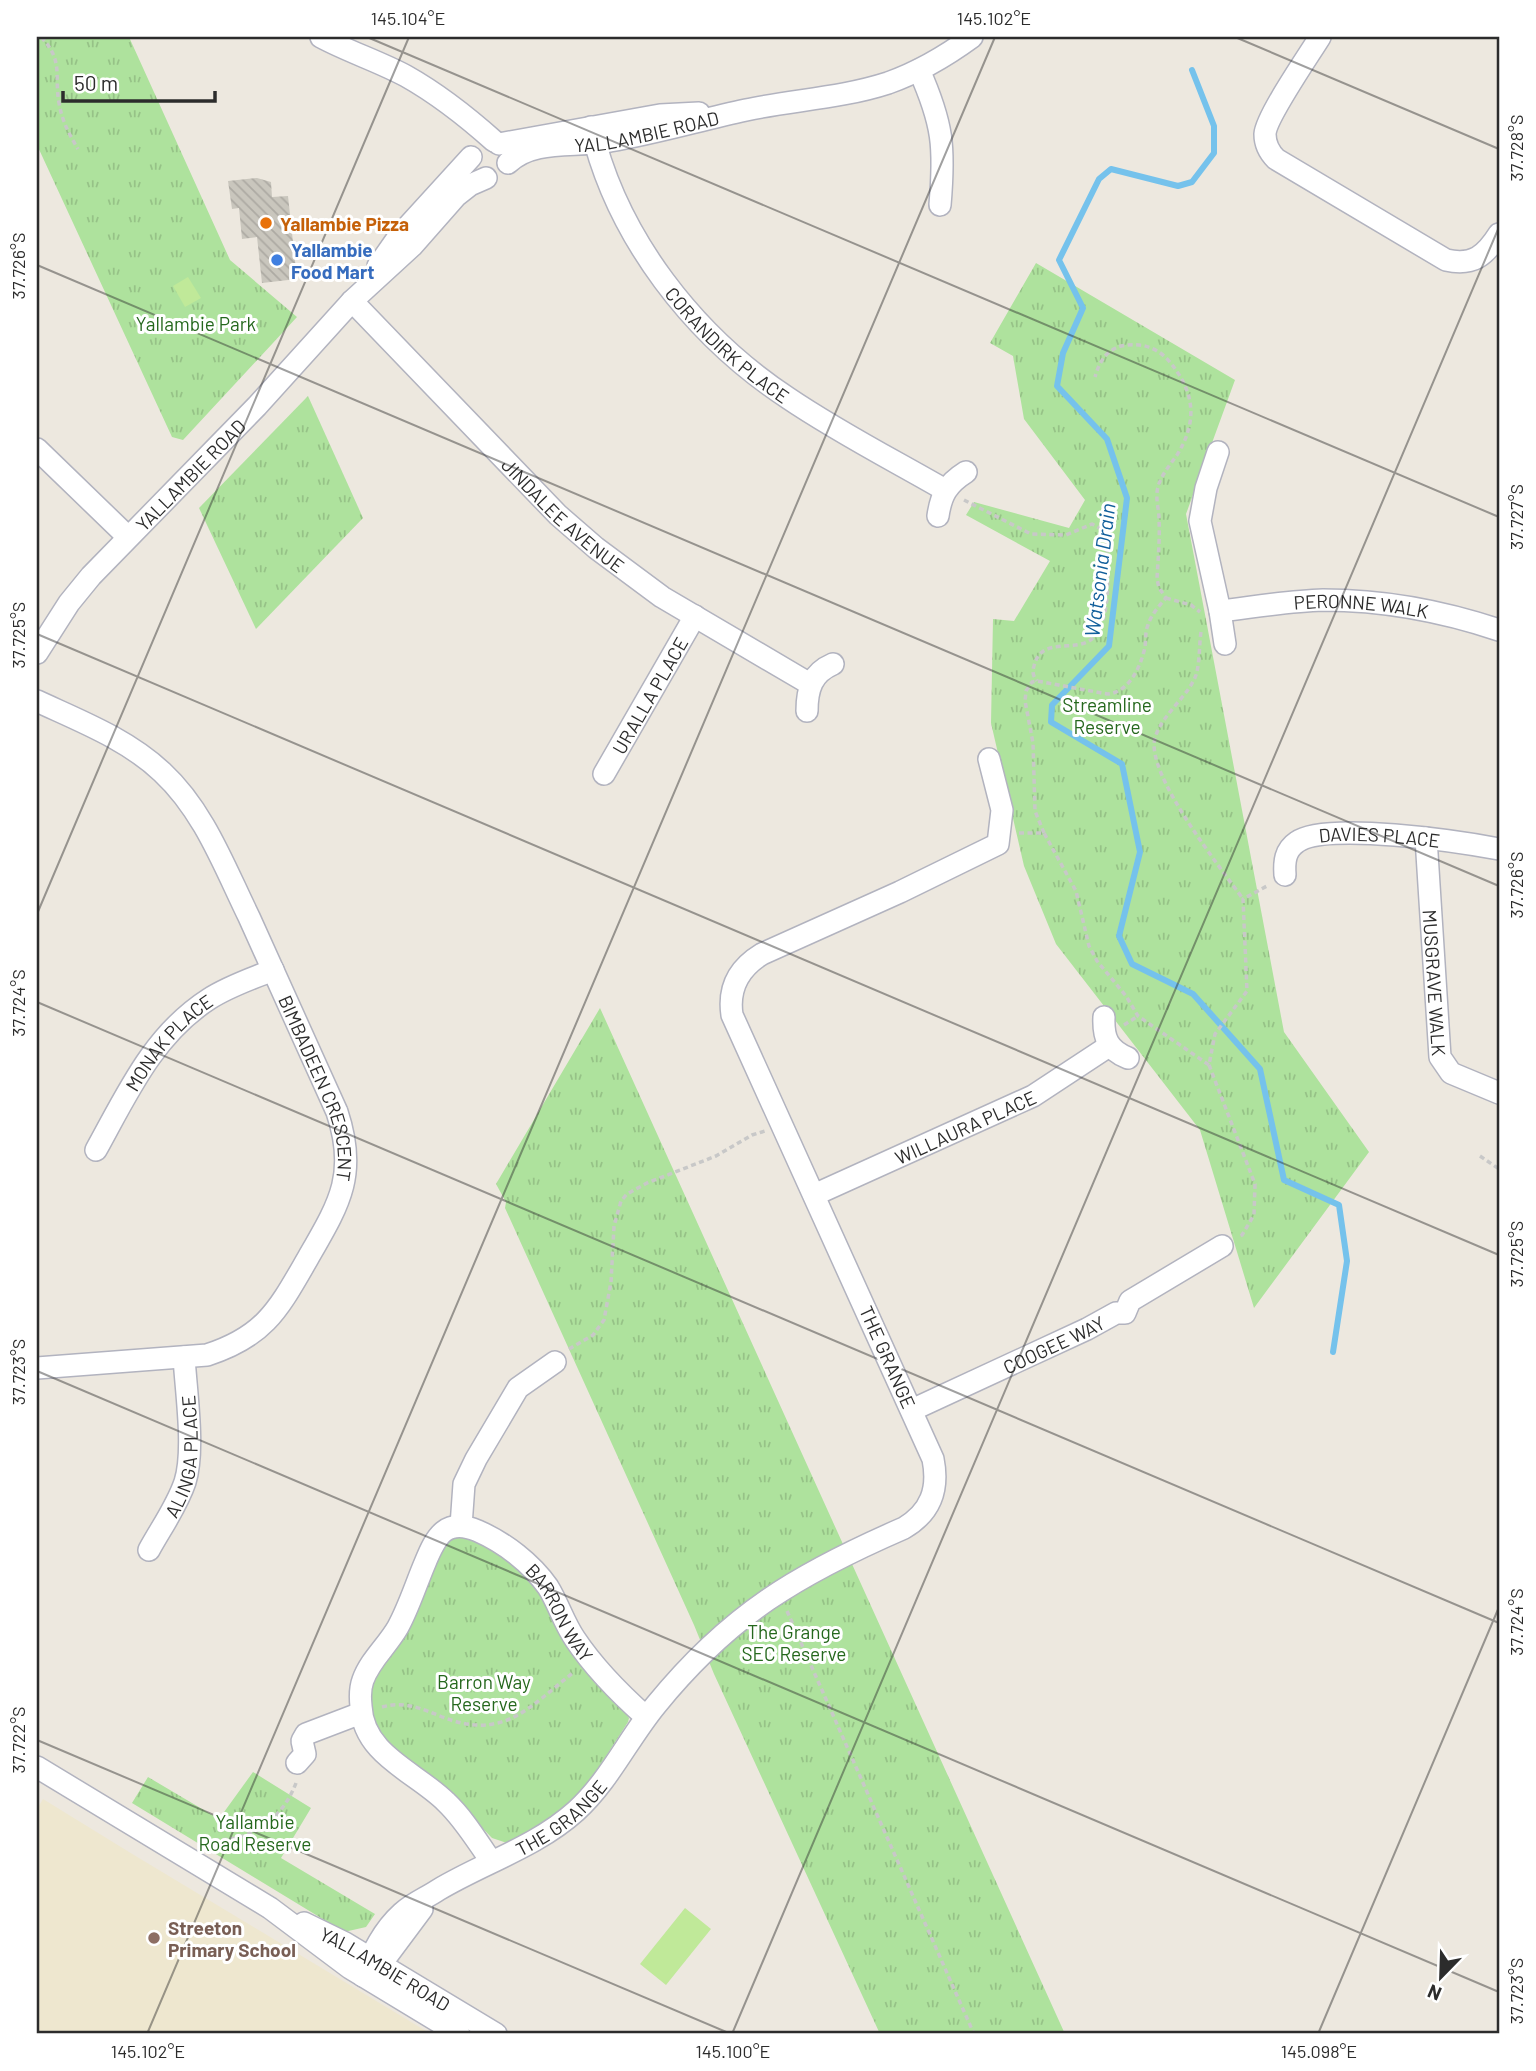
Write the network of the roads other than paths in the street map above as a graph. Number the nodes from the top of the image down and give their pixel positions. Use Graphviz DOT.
graph roads {
  1 [pos="321,37"];
  2 [pos="972,37"];
  3 [pos="1320,37"];
  4 [pos="919,70"];
  5 [pos="444,101"];
  6 [pos="593,136"];
  7 [pos="496,143"];
  8 [pos="471,155"];
  9 [pos="508,163"];
  10 [pos="486,178"];
  11 [pos="940,205"];
  12 [pos="1499,234"];
  13 [pos="352,301"];
  14 [pos="37,449"];
  15 [pos="1218,452"];
  16 [pos="965,472"];
  17 [pos="945,490"];
  18 [pos="938,516"];
  19 [pos="128,537"];
  20 [pos="1212,613"];
  21 [pos="695,616"];
  22 [pos="1499,630"];
  23 [pos="1225,644"];
  24 [pos="37,653"];
  25 [pos="833,664"];
  26 [pos="810,684"];
  27 [pos="37,701"];
  28 [pos="807,711"];
  29 [pos="989,759"];
  30 [pos="604,774"];
  31 [pos="1426,838"];
  32 [pos="1499,849"];
  33 [pos="1284,875"];
  34 [pos="273,970"];
  35 [pos="1104,1017"];
  36 [pos="1109,1046"];
  37 [pos="1128,1058"];
  38 [pos="1499,1093"];
  39 [pos="96,1150"];
  40 [pos="814,1195"];
  41 [pos="1222,1246"];
  42 [pos="184,1357"];
  43 [pos="555,1362"];
  44 [pos="37,1368"];
  45 [pos="912,1410"];
  46 [pos="461,1526"];
  47 [pos="149,1550"];
  48 [pos="361,1713"];
  49 [pos="646,1717"];
  50 [pos="297,1762"];
  51 [pos="37,1767"];
  52 [pos="491,1861"];
  53 [pos="371,1966"];
  54 [pos="459,2034"];
  55 [pos="496,2034"];
  1 -- 5 [label="street"];
  2 -- 4 [label="street, YALLAMBIE ROAD"];
  3 -- 12 [label="street"];
  4 -- 6 [label="street, YALLAMBIE ROAD"];
  4 -- 11 [label="street"];
  5 -- 7 [label="street"];
  5 -- 8 [label="street"];
  6 -- 7 [label="street, YALLAMBIE ROAD"];
  6 -- 9 [label="street, YALLAMBIE ROAD"];
  6 -- 17 [label="street, CORANDIRK PLACE"];
  7 -- 8 [label="street, YALLAMBIE ROAD"];
  7 -- 9 [label="street"];
  8 -- 10 [label="street"];
  8 -- 13 [label="street, YALLAMBIE ROAD"];
  9 -- 10 [label="street, YALLAMBIE ROAD"];
  10 -- 13 [label="street, YALLAMBIE ROAD"];
  13 -- 19 [label="street, YALLAMBIE ROAD"];
  13 -- 21 [label="street, JINDALEE AVENUE"];
  14 -- 19 [label="street"];
  15 -- 20 [label="street"];
  16 -- 17 [label="street"];
  17 -- 18 [label="street"];
  19 -- 24 [label="street, YALLAMBIE ROAD"];
  20 -- 22 [label="street, PERONNE WALK"];
  20 -- 23 [label="street"];
  21 -- 26 [label="street, JINDALEE AVENUE"];
  21 -- 30 [label="street, URALLA PLACE"];
  25 -- 26 [label="street"];
  26 -- 28 [label="street"];
  27 -- 34 [label="street, BIMBADEEN CRESCENT"];
  29 -- 40 [label="street, THE GRANGE"];
  31 -- 32 [label="street, DAVIES PLACE"];
  31 -- 33 [label="street, DAVIES PLACE"];
  31 -- 38 [label="street, MUSGRAVE WALK"];
  34 -- 39 [label="street, MONAK PLACE"];
  34 -- 42 [label="street, BIMBADEEN CRESCENT"];
  35 -- 36 [label="street"];
  36 -- 37 [label="street"];
  36 -- 40 [label="street, WILLAURA PLACE"];
  40 -- 45 [label="street, THE GRANGE"];
  41 -- 45 [label="street, COOGEE WAY"];
  42 -- 44 [label="street, BIMBADEEN CRESCENT"];
  42 -- 47 [label="street, ALINGA PLACE"];
  43 -- 46 [label="street"];
  45 -- 49 [label="street, THE GRANGE"];
  46 -- 48 [label="street"];
  46 -- 49 [label="street, BARRON WAY"];
  48 -- 50 [label="street"];
  48 -- 52 [label="street"];
  49 -- 52 [label="street, THE GRANGE"];
  51 -- 53 [label="street, YALLAMBIE ROAD"];
  52 -- 53 [label="street, THE GRANGE"];
  53 -- 54 [label="street, YALLAMBIE ROAD"];
  53 -- 55 [label="street, YALLAMBIE ROAD"];
}
